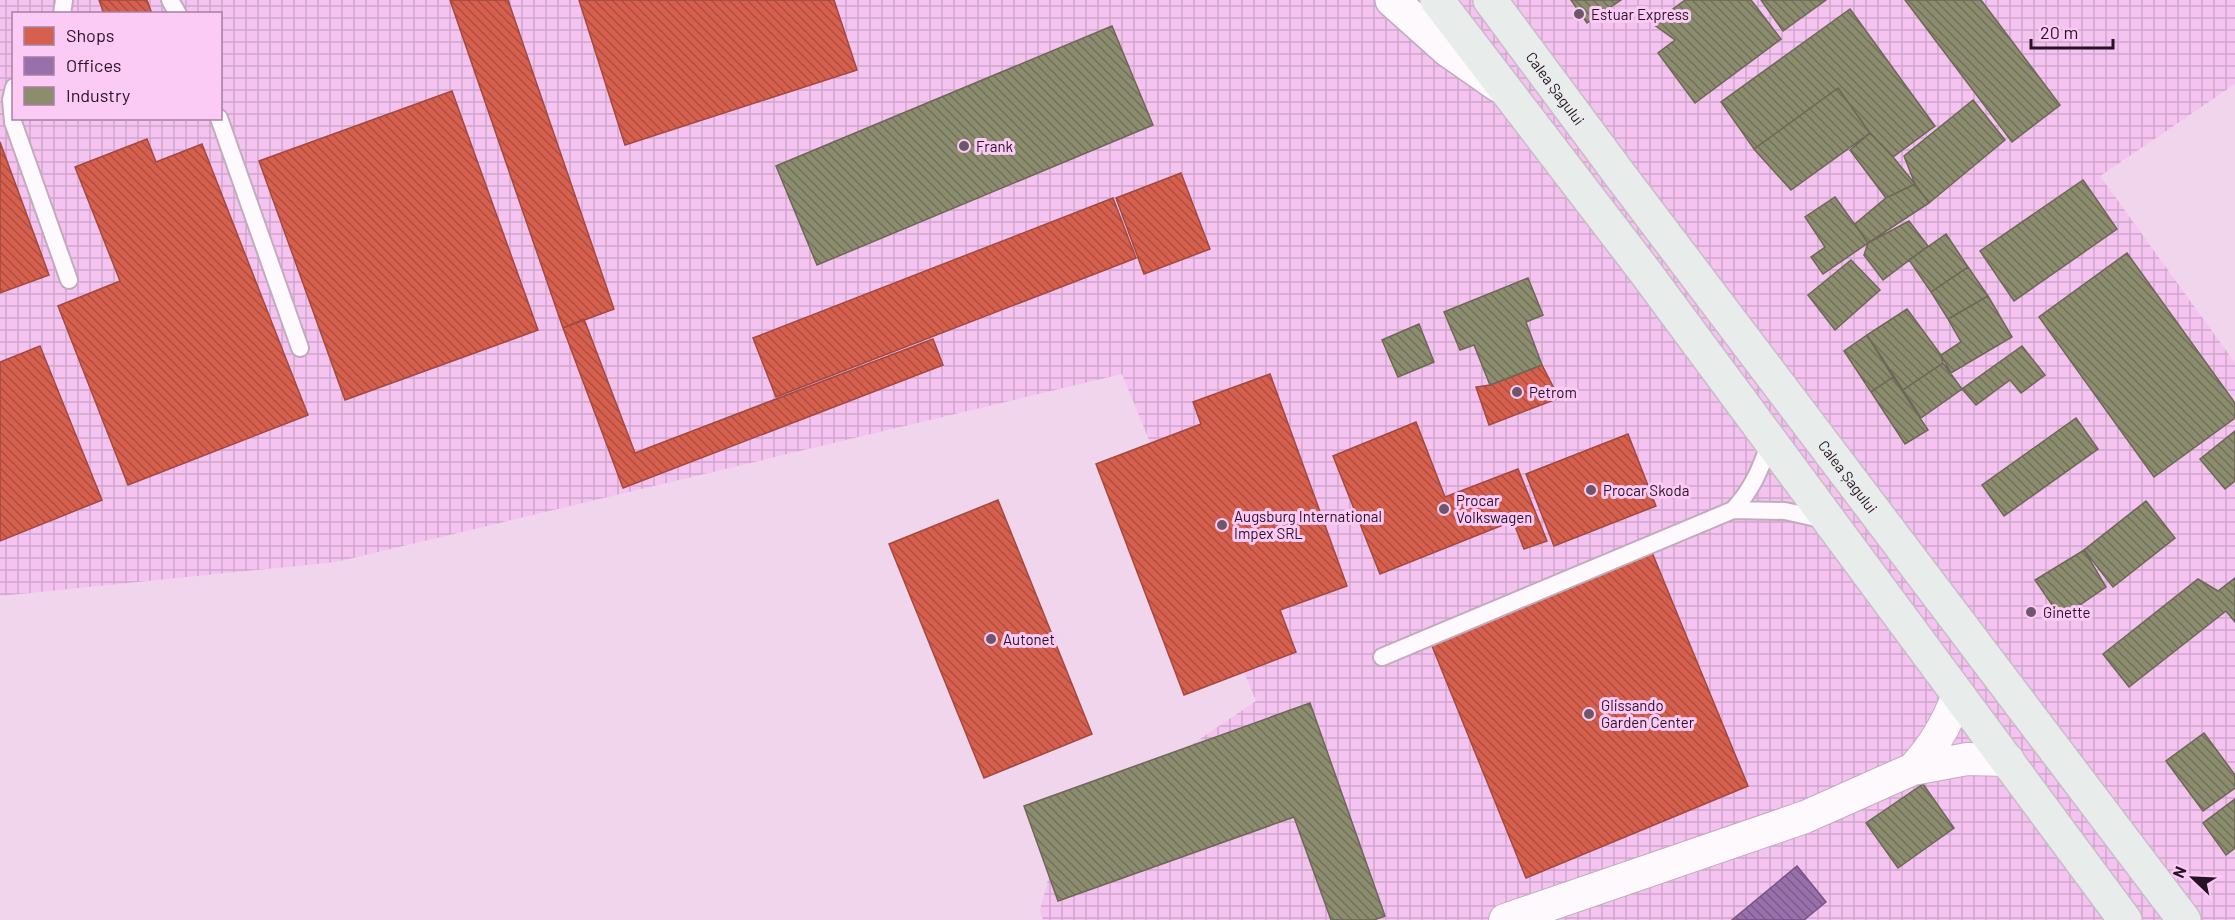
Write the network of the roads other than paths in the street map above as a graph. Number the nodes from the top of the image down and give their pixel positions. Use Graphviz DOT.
graph roads {
  1 [pos="1392,0"];
  2 [pos="1437,0"];
  3 [pos="1491,0"];
  4 [pos="1505,0"];
  5 [pos="1514,31"];
  6 [pos="1503,89"];
  7 [pos="12,96"];
  8 [pos="12,111"];
  9 [pos="13,120"];
  10 [pos="220,120"];
  11 [pos="69,280"];
  12 [pos="300,348"];
  13 [pos="1770,442"];
  14 [pos="1733,510"];
  15 [pos="1828,521"];
  16 [pos="1382,657"];
  17 [pos="1958,695"];
  18 [pos="2008,760"];
  19 [pos="1913,769"];
  20 [pos="1505,920"];
  21 [pos="2125,920"];
  22 [pos="2184,920"];
  1 -- 6 [label="street"];
  2 -- 6 [label="main road"];
  3 -- 5 [label="main road, Calea Șagului"];
  4 -- 5 [label="street, Calea Șagului"];
  5 -- 22 [label="main road, Calea Șagului"];
  6 -- 13 [label="main road"];
  7 -- 8 [label="lane"];
  9 -- 11 [label="lane"];
  10 -- 12 [label="lane"];
  13 -- 14 [label="lane"];
  13 -- 15 [label="main road"];
  14 -- 15 [label="lane"];
  14 -- 16 [label="lane"];
  15 -- 17 [label="main road"];
  17 -- 18 [label="main road"];
  17 -- 19 [label="street"];
  18 -- 19 [label="street"];
  18 -- 21 [label="main road"];
  19 -- 20 [label="street"];
}
